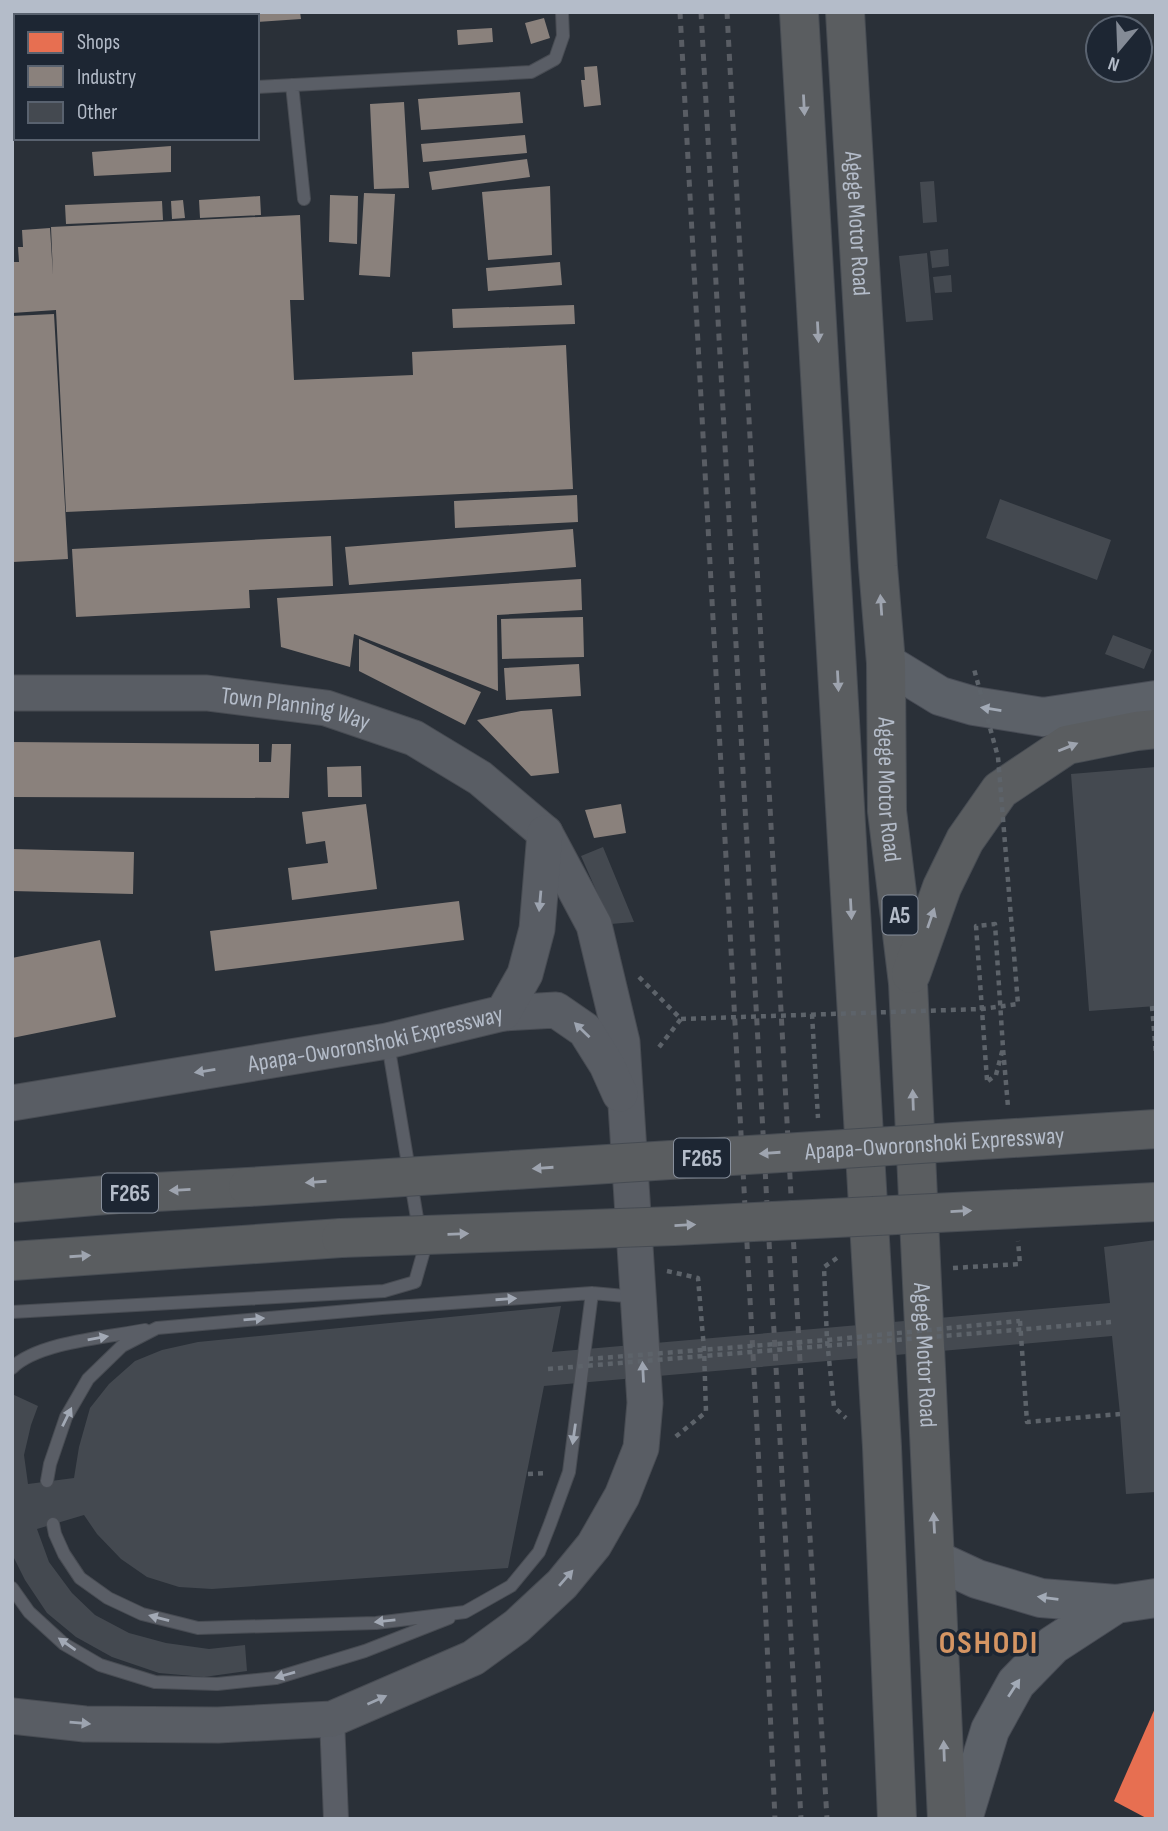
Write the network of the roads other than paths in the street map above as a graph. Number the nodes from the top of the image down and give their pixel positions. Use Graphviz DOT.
graph roads {
  1 [pos="562,12"];
  2 [pos="799,12"];
  3 [pos="846,31"];
  4 [pos="802,59"];
  5 [pos="292,85"];
  6 [pos="259,87"];
  7 [pos="304,199"];
  8 [pos="886,663"];
  9 [pos="18,687"];
  10 [pos="1156,700"];
  11 [pos="1156,729"];
  12 [pos="545,833"];
  13 [pos="908,983"];
  14 [pos="503,1013"];
  15 [pos="387,1041"];
  16 [pos="12,1103"];
  17 [pos="626,1110"];
  18 [pos="1156,1129"];
  19 [pos="1156,1202"];
  20 [pos="12,1203"];
  21 [pos="12,1261"];
  22 [pos="592,1293"];
  23 [pos="639,1297"];
  24 [pos="12,1312"];
  25 [pos="157,1328"];
  26 [pos="12,1368"];
  27 [pos="47,1481"];
  28 [pos="52,1524"];
  29 [pos="936,1560"];
  30 [pos="12,1588"];
  31 [pos="1156,1598"];
  32 [pos="1116,1604"];
  33 [pos="465,1612"];
  34 [pos="12,1716"];
  35 [pos="332,1719"];
  36 [pos="336,1819"];
  37 [pos="897,1819"];
  38 [pos="947,1819"];
  39 [pos="963,1819"];
  1 -- 5 [label="lane"];
  2 -- 4 [label="highway, Agege Motor Road / A5"];
  3 -- 4 [label="highway"];
  8 -- 3 [label="highway, Agege Motor Road / A5, one-way"];
  4 -- 37 [label="highway, Agege Motor Road / A5, one-way"];
  5 -- 6 [label="lane"];
  5 -- 7 [label="lane"];
  10 -- 8 [label="main road, one-way"];
  8 -- 13 [label="highway, Agege Motor Road / A5"];
  9 -- 12 [label="main road, Town Planning Way"];
  13 -- 11 [label="highway, one-way"];
  12 -- 14 [label="main road, Apapa-Oworonshoki Expressway, one-way"];
  12 -- 17 [label="main road"];
  29 -- 13 [label="highway, Agege Motor Road / A5, one-way"];
  14 -- 15 [label="main road, Apapa-Oworonshoki Expressway"];
  17 -- 14 [label="main road, one-way"];
  15 -- 16 [label="main road, Apapa-Oworonshoki Expressway, one-way"];
  15 -- 24 [label="lane"];
  17 -- 23 [label="main road"];
  18 -- 20 [label="highway, Apapa-Oworonshoki Expressway / F265, one-way, bridge"];
  21 -- 19 [label="highway, one-way, bridge"];
  22 -- 23 [label="lane"];
  25 -- 22 [label="lane, one-way"];
  22 -- 33 [label="lane, one-way"];
  35 -- 23 [label="main road, one-way"];
  26 -- 25 [label="lane, one-way"];
  27 -- 25 [label="lane, one-way"];
  33 -- 28 [label="lane, one-way"];
  32 -- 29 [label="main road, one-way"];
  38 -- 29 [label="highway, Agege Motor Road / A5, one-way"];
  33 -- 30 [label="lane, one-way"];
  31 -- 32 [label="main road"];
  39 -- 32 [label="main road, one-way"];
  34 -- 35 [label="main road, one-way"];
  35 -- 36 [label="street"];
}
